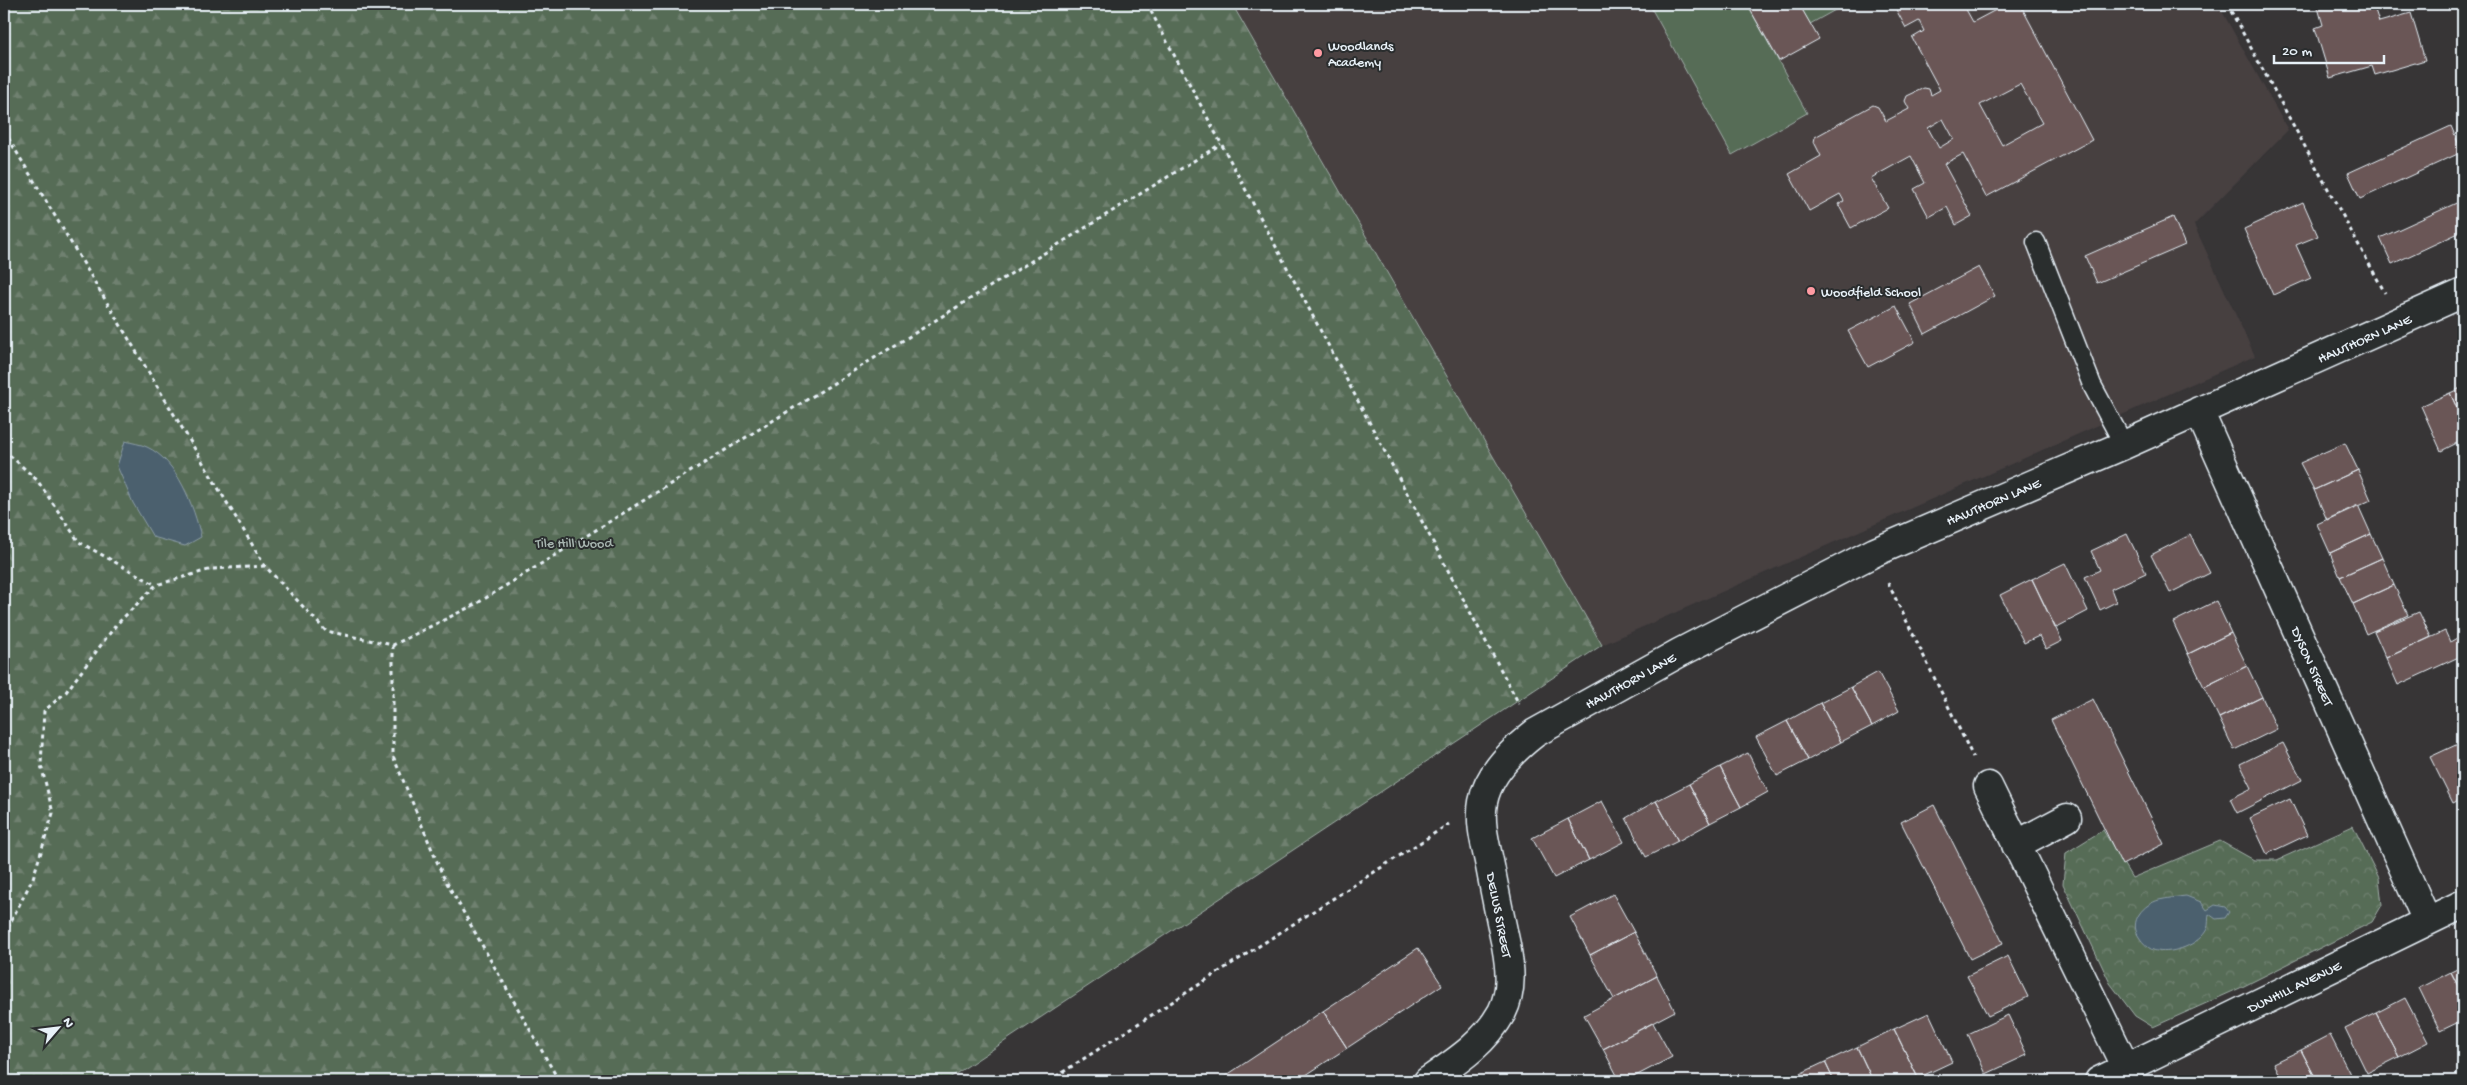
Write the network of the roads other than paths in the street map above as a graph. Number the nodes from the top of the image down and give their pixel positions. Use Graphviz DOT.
graph roads {
  1 [pos="2036,242"];
  2 [pos="2463,293"];
  3 [pos="2200,411"];
  4 [pos="2124,445"];
  5 [pos="1535,733"];
  6 [pos="1988,786"];
  7 [pos="2067,818"];
  8 [pos="2016,845"];
  9 [pos="2463,904"];
  10 [pos="2427,921"];
  11 [pos="2126,1068"];
  12 [pos="1428,1081"];
  13 [pos="2099,1081"];
  1 -- 4 [label="lane"];
  2 -- 3 [label="street, HAWTHORN LANE"];
  3 -- 4 [label="street, HAWTHORN LANE"];
  3 -- 10 [label="street, DYSON STREET"];
  4 -- 5 [label="street, HAWTHORN LANE"];
  5 -- 12 [label="street, DELIUS STREET"];
  6 -- 8 [label="street"];
  7 -- 8 [label="street"];
  8 -- 11 [label="street"];
  9 -- 10 [label="street, DUNHILL AVENUE"];
  10 -- 11 [label="street, DUNHILL AVENUE"];
  11 -- 13 [label="street, DUNHILL AVENUE"];
}
